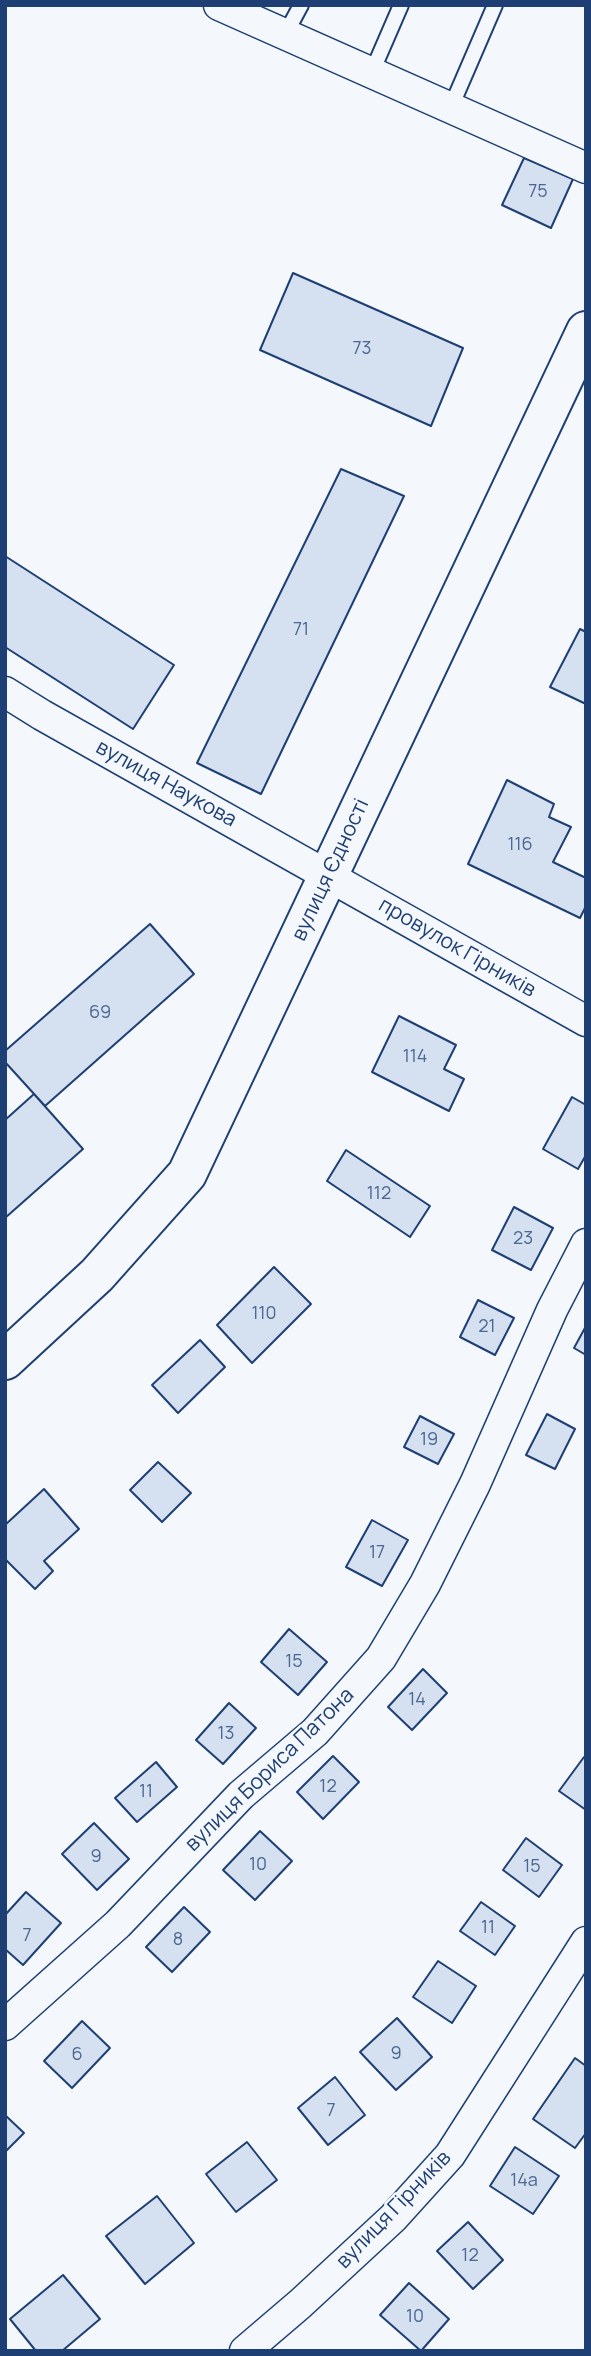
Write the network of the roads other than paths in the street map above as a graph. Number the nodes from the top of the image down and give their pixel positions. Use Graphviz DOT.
graph roads {
  1 [pos="219,5"];
  2 [pos="301,5"];
  3 [pos="401,5"];
  4 [pos="495,5"];
  5 [pos="286,33"];
  6 [pos="372,72"];
  7 [pos="451,107"];
  8 [pos="586,168"];
  9 [pos="586,331"];
  10 [pos="5,692"];
  11 [pos="329,875"];
  12 [pos="586,1021"];
  13 [pos="586,1244"];
  14 [pos="5,1360"];
  15 [pos="586,1942"];
  16 [pos="5,2025"];
  17 [pos="245,2351"];
  1 -- 5 [label="street"];
  2 -- 5 [label="lane"];
  3 -- 6 [label="lane"];
  4 -- 7 [label="lane"];
  5 -- 6 [label="street"];
  6 -- 7 [label="street"];
  7 -- 8 [label="street"];
  9 -- 11 [label="street, вулиця Єдності"];
  10 -- 11 [label="street, вулиця Наукова"];
  11 -- 12 [label="street, провулок Гірників"];
  11 -- 14 [label="street, вулиця Єдності"];
  13 -- 16 [label="street, вулиця Бориса Патона"];
  15 -- 17 [label="street, вулиця Гірників"];
}
